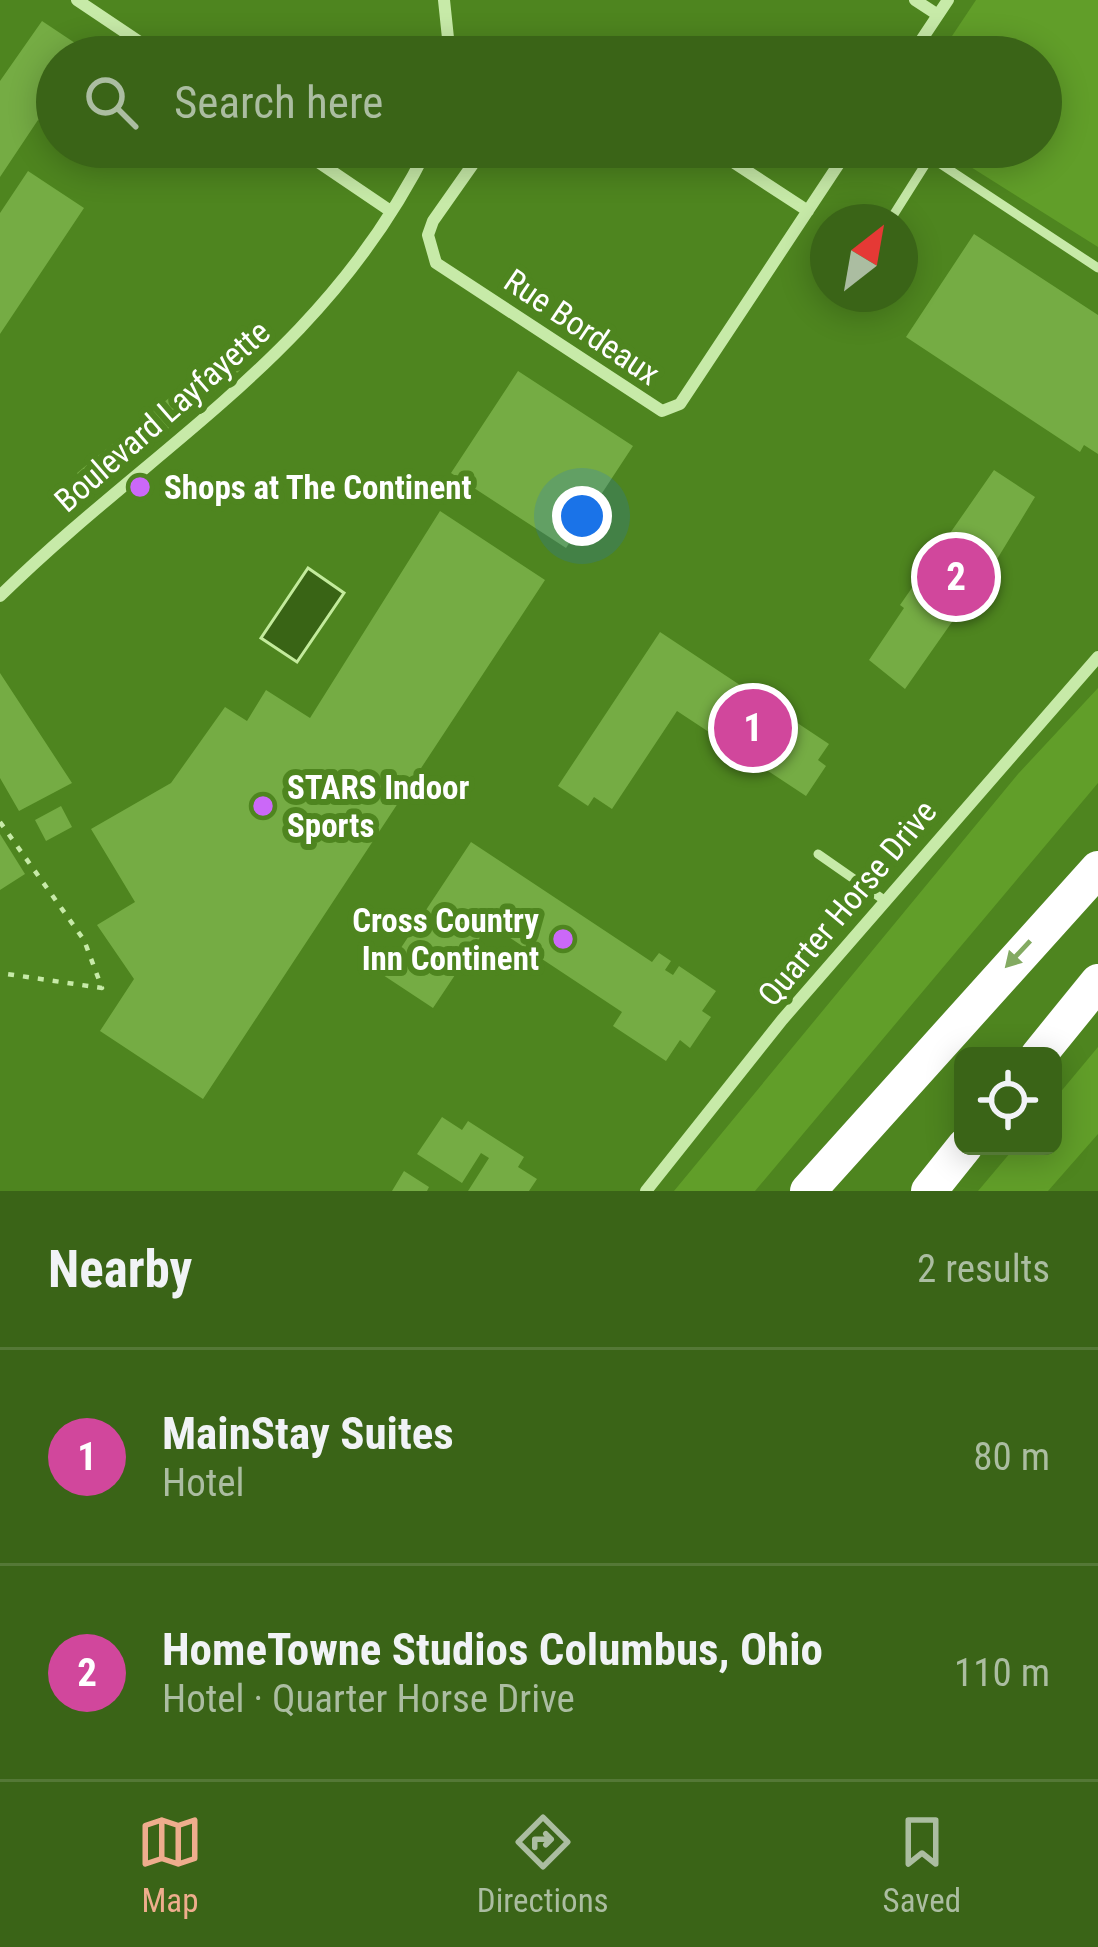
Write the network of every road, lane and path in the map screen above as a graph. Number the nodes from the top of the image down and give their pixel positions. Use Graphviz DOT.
graph roads {
  1 [pos="77,0"];
  2 [pos="444,0"];
  3 [pos="915,0"];
  4 [pos="948,0"];
  5 [pos="938,15"];
  6 [pos="131,36"];
  7 [pos="448,36"];
  8 [pos="924,36"];
  9 [pos="327,168"];
  10 [pos="415,168"];
  11 [pos="470,168"];
  12 [pos="742,168"];
  13 [pos="836,168"];
  14 [pos="923,168"];
  15 [pos="947,168"];
  16 [pos="900,204"];
  17 [pos="389,210"];
  18 [pos="808,211"];
  19 [pos="1098,268"];
  20 [pos="0,596"];
  21 [pos="1098,657"];
  22 [pos="0,822"];
  23 [pos="818,854"];
  24 [pos="1098,869"];
  25 [pos="884,900"];
  26 [pos="0,973"];
  27 [pos="1098,982"];
  28 [pos="1045,1047"];
  29 [pos="958,1155"];
  30 [pos="646,1191"];
  31 [pos="808,1191"];
  32 [pos="929,1191"];
  1 -- 6 [label="street"];
  2 -- 7 [label="street"];
  3 -- 5 [label="street"];
  4 -- 5 [label="street"];
  5 -- 8 [label="street"];
  9 -- 17 [label="street"];
  10 -- 17 [label="street, Boulevard Layfayette"];
  11 -- 18 [label="street, Rue Bordeaux"];
  12 -- 18 [label="street"];
  13 -- 18 [label="street"];
  14 -- 16 [label="lane"];
  15 -- 19 [label="lane"];
  17 -- 20 [label="street, Boulevard Layfayette"];
  21 -- 25 [label="street, Quarter Horse Drive"];
  22 -- 26 [label="path"];
  23 -- 25 [label="lane"];
  24 -- 31 [label="highway, one-way"];
  25 -- 30 [label="street, Quarter Horse Drive"];
  27 -- 28 [label="highway"];
  29 -- 32 [label="highway"];
}
